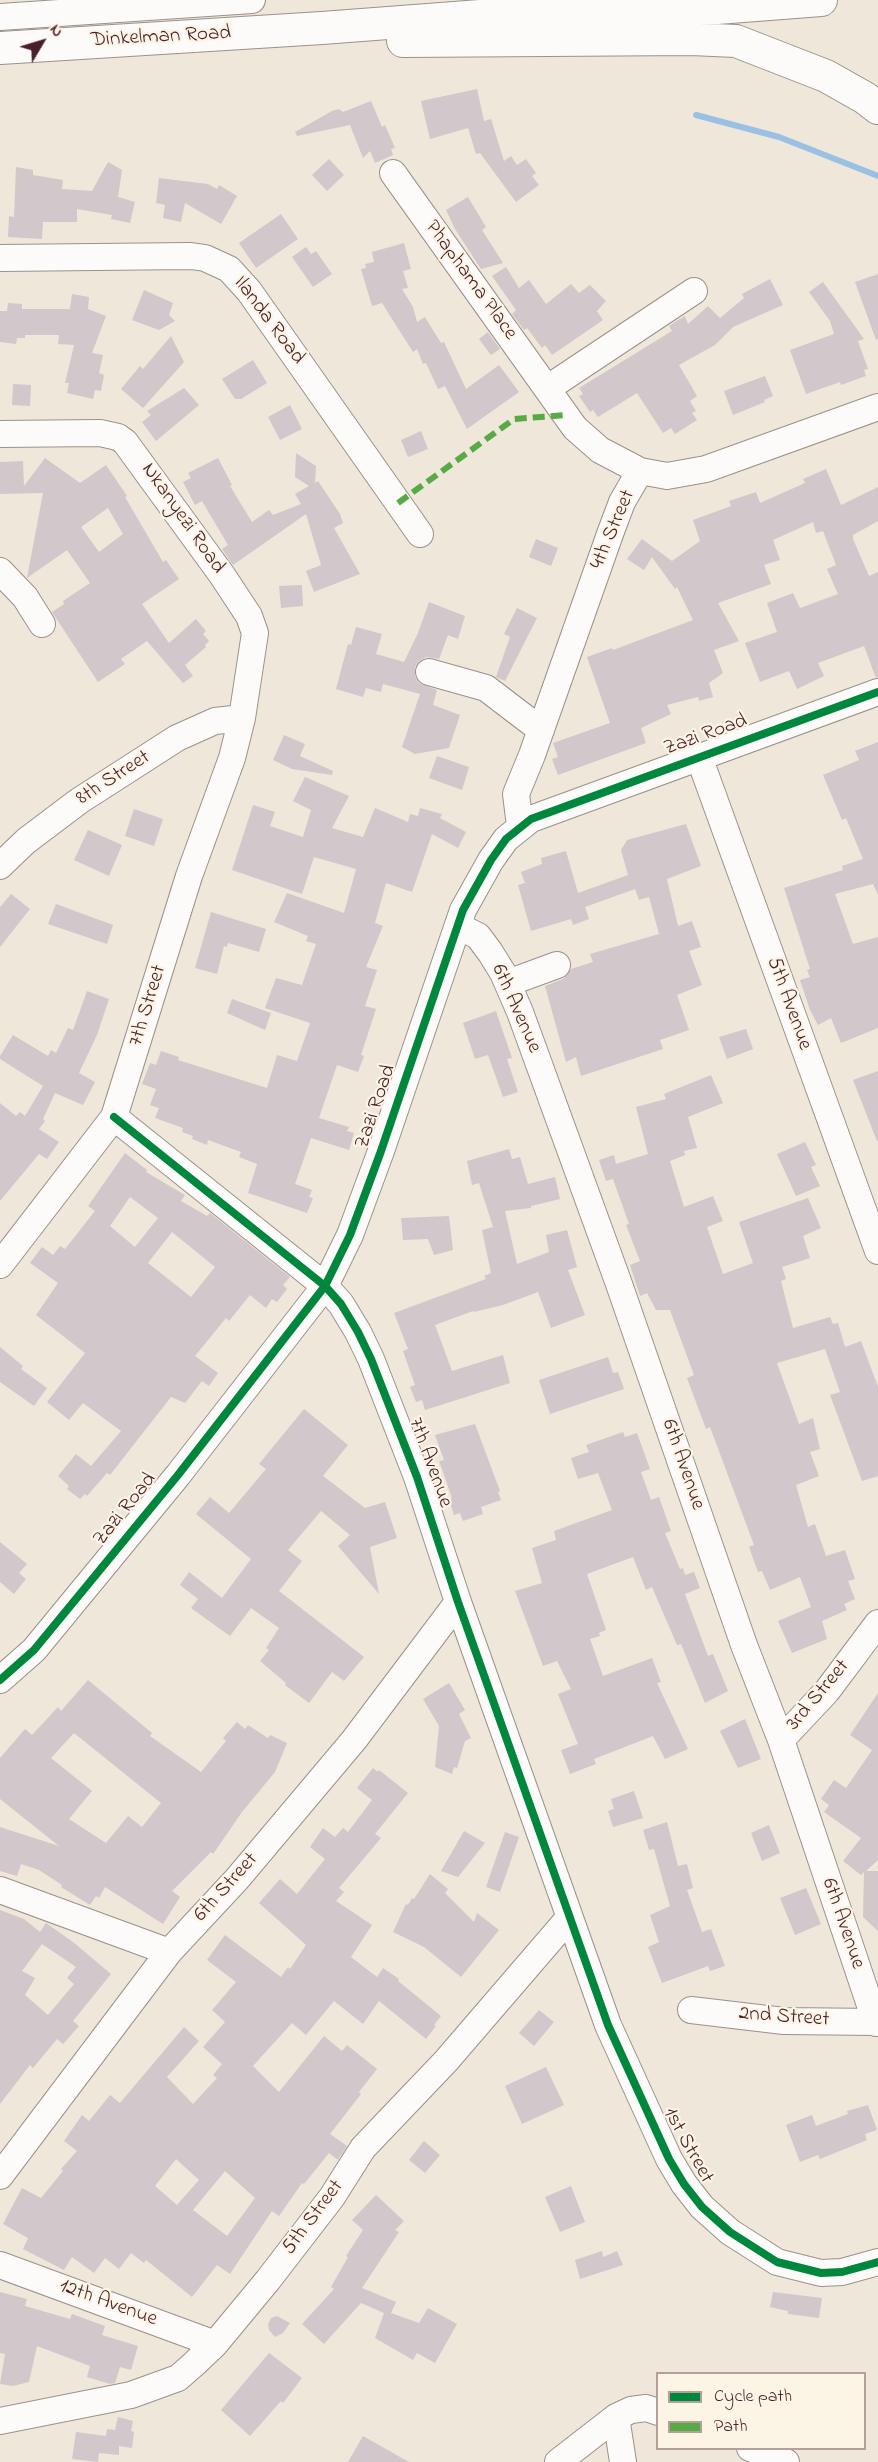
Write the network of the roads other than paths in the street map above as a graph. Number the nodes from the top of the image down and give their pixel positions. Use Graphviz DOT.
graph roads {
  1 [pos="252,0"];
  2 [pos="821,0"];
  3 [pos="0,17"];
  4 [pos="167,38"];
  5 [pos="0,48"];
  6 [pos="878,108"];
  7 [pos="393,173"];
  8 [pos="0,258"];
  9 [pos="694,291"];
  10 [pos="548,388"];
  11 [pos="878,407"];
  12 [pos="0,434"];
  13 [pos="640,471"];
  14 [pos="420,534"];
  15 [pos="0,571"];
  16 [pos="42,624"];
  17 [pos="429,672"];
  18 [pos="878,692"];
  19 [pos="242,718"];
  20 [pos="541,730"];
  21 [pos="699,757"];
  22 [pos="520,826"];
  23 [pos="0,866"];
  24 [pos="458,926"];
  25 [pos="557,965"];
  26 [pos="508,983"];
  27 [pos="114,1117"];
  28 [pos="878,1251"];
  29 [pos="0,1265"];
  30 [pos="326,1286"];
  31 [pos="458,1602"];
  32 [pos="878,1623"];
  33 [pos="0,1680"];
  34 [pos="781,1740"];
  35 [pos="0,1890"];
  36 [pos="569,1918"];
  37 [pos="169,1952"];
  38 [pos="691,2010"];
  39 [pos="877,2022"];
  40 [pos="0,2176"];
  41 [pos="878,2262"];
  42 [pos="0,2265"];
  43 [pos="216,2344"];
  44 [pos="656,2412"];
  45 [pos="616,2417"];
  46 [pos="0,2421"];
  47 [pos="755,2450"];
  48 [pos="558,2462"];
  49 [pos="623,2462"];
  50 [pos="786,2462"];
  1 -- 3 [label="street"];
  2 -- 4 [label="main road, Dinkelman Road"];
  4 -- 5 [label="main road, Dinkelman Road"];
  4 -- 6 [label="main road"];
  7 -- 10 [label="street, Phaphama Place"];
  8 -- 14 [label="street, Ilanda Road"];
  9 -- 10 [label="street"];
  10 -- 13 [label="street, Phaphama Place"];
  11 -- 13 [label="street, 4th Street"];
  12 -- 19 [label="street, Nkanyezi Road"];
  13 -- 20 [label="street, 4th Street"];
  15 -- 16 [label="street"];
  17 -- 20 [label="street"];
  18 -- 21 [label="street, Zazi Road"];
  19 -- 23 [label="street, 8th Street"];
  19 -- 27 [label="street, 7th Street"];
  20 -- 22 [label="street, 4th Street"];
  21 -- 22 [label="street, Zazi Road"];
  21 -- 28 [label="street, 5th Avenue"];
  22 -- 24 [label="street, Zazi Road"];
  24 -- 26 [label="street, 6th Avenue"];
  24 -- 30 [label="street, Zazi Road"];
  25 -- 26 [label="street"];
  26 -- 34 [label="street, 6th Avenue"];
  27 -- 29 [label="street, 7th Street"];
  27 -- 30 [label="street, 7th Avenue"];
  30 -- 31 [label="street, 7th Avenue"];
  30 -- 33 [label="street, Zazi Road"];
  31 -- 36 [label="street, 7th Avenue"];
  31 -- 37 [label="street, 6th Street"];
  32 -- 34 [label="street, 3rd Street"];
  34 -- 39 [label="street, 6th Avenue"];
  35 -- 37 [label="street"];
  36 -- 41 [label="street, 1st Street"];
  36 -- 43 [label="street, 5th Street"];
  37 -- 40 [label="street, 6th Street"];
  38 -- 39 [label="street, 2nd Street"];
  42 -- 43 [label="street, 12th Avenue"];
  43 -- 46 [label="street, 5th Street"];
  44 -- 45 [label="street"];
  45 -- 48 [label="street"];
  45 -- 49 [label="street"];
  47 -- 50 [label="street"];
}
